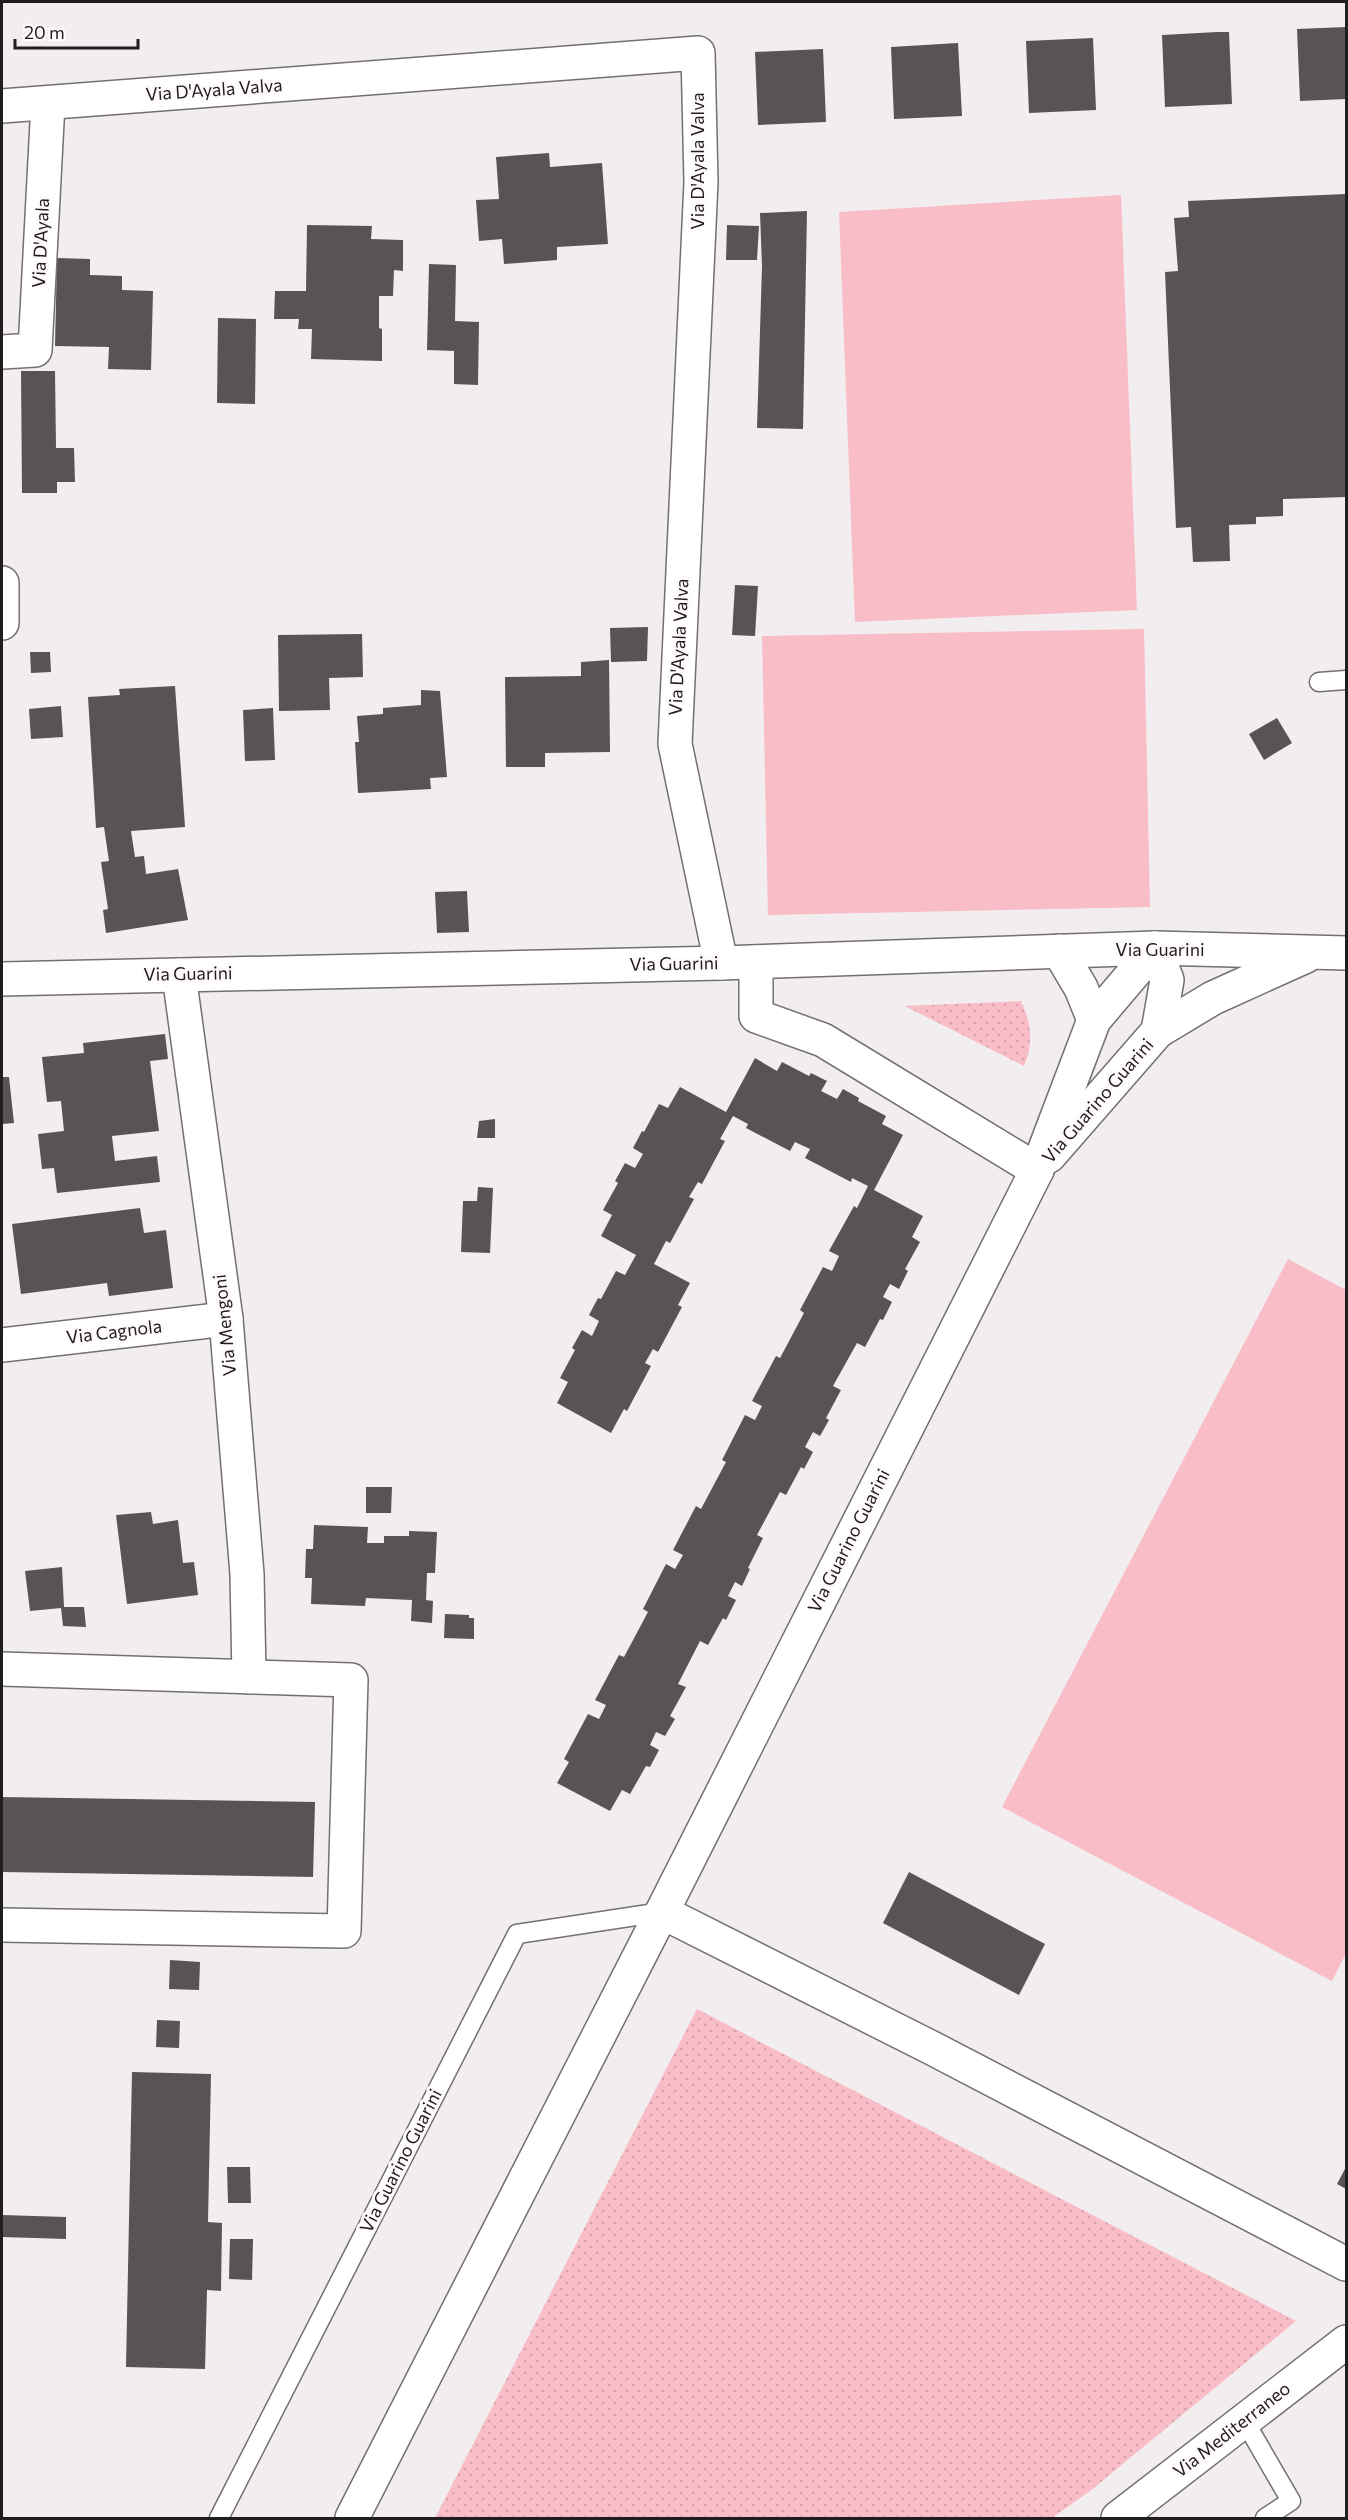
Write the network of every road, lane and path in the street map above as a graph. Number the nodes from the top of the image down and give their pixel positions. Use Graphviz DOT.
graph roads {
  1 [pos="48,103"];
  2 [pos="2,106"];
  3 [pos="2,352"];
  4 [pos="2,584"];
  5 [pos="2,623"];
  6 [pos="1347,681"];
  7 [pos="1319,682"];
  8 [pos="1155,948"];
  9 [pos="1059,951"];
  10 [pos="1313,952"];
  11 [pos="1347,953"];
  12 [pos="756,962"];
  13 [pos="721,963"];
  14 [pos="179,975"];
  15 [pos="2,979"];
  16 [pos="1094,1020"];
  17 [pos="1158,1031"];
  18 [pos="1037,1170"];
  19 [pos="226,1319"];
  20 [pos="2,1345"];
  21 [pos="2,1669"];
  22 [pos="249,1677"];
  23 [pos="662,1912"];
  24 [pos="2,1925"];
  25 [pos="1347,2264"];
  26 [pos="1347,2342"];
  27 [pos="1244,2421"];
  28 [pos="219,2518"];
  29 [pos="352,2518"];
  30 [pos="1118,2518"];
  31 [pos="1265,2518"];
  1 -- 2 [label="street, Via D'Ayala Valva"];
  1 -- 3 [label="street, Via D'Ayala"];
  1 -- 13 [label="street, Via D'Ayala Valva"];
  4 -- 5 [label="street"];
  6 -- 7 [label="lane"];
  8 -- 9 [label="street, Via Guarini"];
  8 -- 10 [label="street, Via Guarini"];
  8 -- 16 [label="street, Via Guarino Guarini"];
  8 -- 17 [label="street, Via Guarino Guarini"];
  9 -- 12 [label="street, Via Guarini"];
  9 -- 16 [label="street"];
  10 -- 11 [label="street, Via Guarini"];
  10 -- 17 [label="street, Via Guarino Guarini"];
  12 -- 13 [label="street, Via Guarini"];
  12 -- 18 [label="street"];
  13 -- 14 [label="street, Via Guarini"];
  14 -- 15 [label="street, Via Guarini"];
  14 -- 19 [label="street, Via Mengoni"];
  16 -- 18 [label="street, Via Guarino Guarini"];
  17 -- 18 [label="street, Via Guarino Guarini"];
  18 -- 23 [label="street, Via Guarino Guarini"];
  19 -- 20 [label="street, Via Cagnola"];
  19 -- 22 [label="street, Via Mengoni"];
  21 -- 22 [label="street"];
  22 -- 24 [label="street"];
  23 -- 25 [label="street"];
  23 -- 28 [label="lane, Via Guarino Guarini"];
  23 -- 29 [label="street, Via Guarino Guarini"];
  26 -- 27 [label="street, Via Mediterraneo"];
  27 -- 30 [label="street, Via Mediterraneo"];
  27 -- 31 [label="lane"];
}
